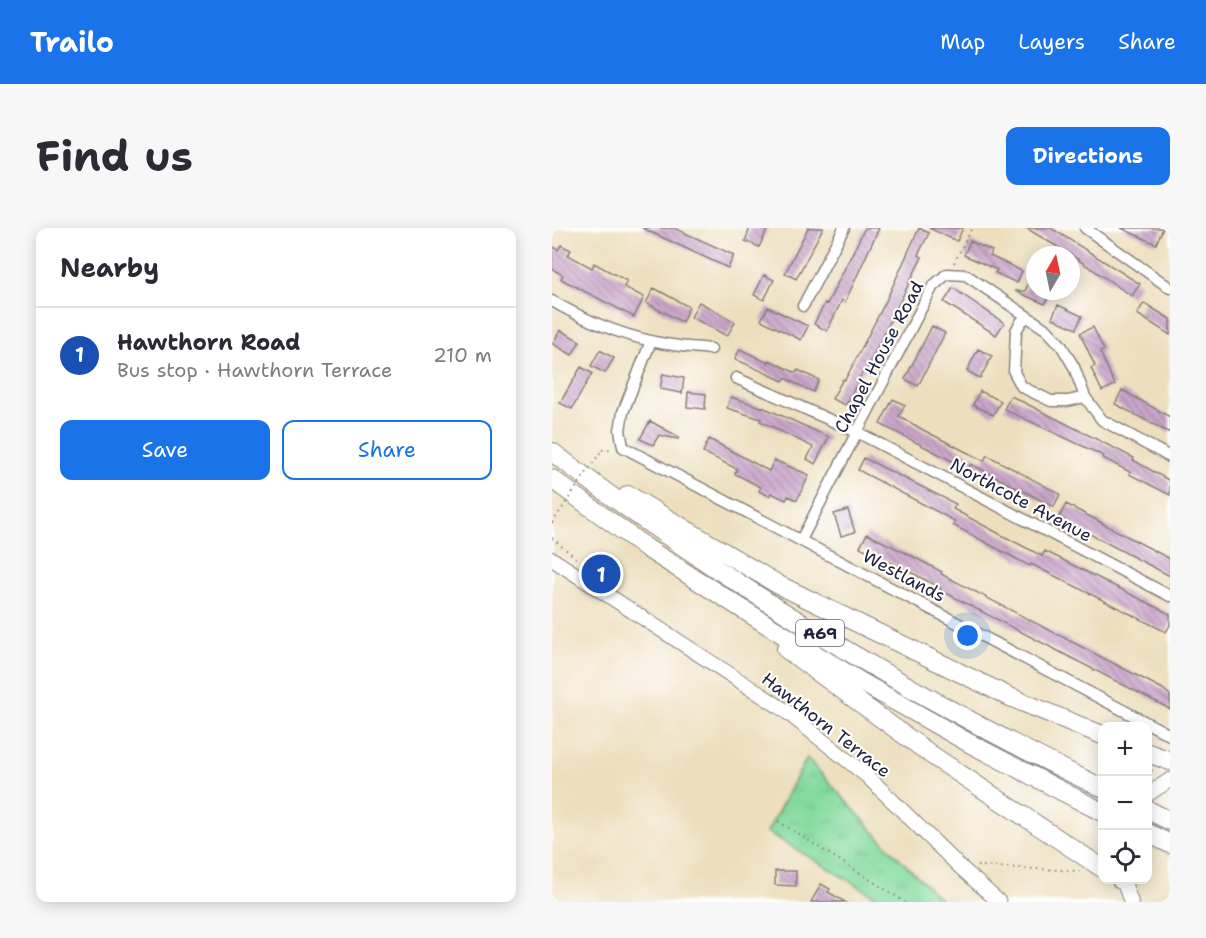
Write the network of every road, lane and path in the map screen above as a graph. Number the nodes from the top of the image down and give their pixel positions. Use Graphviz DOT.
graph roads {
  1 [pos="844,228"];
  2 [pos="972,228"];
  3 [pos="1085,228"];
  4 [pos="947,274"];
  5 [pos="1170,288"];
  6 [pos="552,301"];
  7 [pos="803,306"];
  8 [pos="1028,317"];
  9 [pos="651,341"];
  10 [pos="711,350"];
  11 [pos="736,378"];
  12 [pos="1085,397"];
  13 [pos="858,432"];
  14 [pos="602,450"];
  15 [pos="552,451"];
  16 [pos="1170,457"];
  17 [pos="552,479"];
  18 [pos="552,523"];
  19 [pos="801,540"];
  20 [pos="648,549"];
  21 [pos="552,559"];
  22 [pos="1170,596"];
  23 [pos="1098,733"];
  24 [pos="1170,735"];
  25 [pos="1152,754"];
  26 [pos="1170,761"];
  27 [pos="1170,780"];
  28 [pos="1098,786"];
  29 [pos="1152,790"];
  30 [pos="1098,810"];
  31 [pos="1152,812"];
  32 [pos="778,821"];
  33 [pos="1170,821"];
  34 [pos="1152,835"];
  35 [pos="1170,844"];
  36 [pos="1098,864"];
  37 [pos="958,865"];
  38 [pos="1098,865"];
  39 [pos="905,902"];
  40 [pos="999,902"];
  1 -- 7 [label="street"];
  2 -- 4 [label="path"];
  3 -- 5 [label="street"];
  4 -- 8 [label="street, Chapel House Road"];
  4 -- 13 [label="street, Chapel House Road"];
  6 -- 9 [label="street"];
  8 -- 12 [label="street, Chapel House Road"];
  8 -- 12 [label="street"];
  9 -- 10 [label="street"];
  9 -- 19 [label="street, Westlands"];
  11 -- 13 [label="street, Northcote Avenue"];
  12 -- 16 [label="street, Chapel House Road"];
  13 -- 19 [label="street, Chapel House Road"];
  13 -- 22 [label="street, Northcote Avenue"];
  14 -- 18 [label="path, bridge"];
  15 -- 23 [label="highway"];
  15 -- 28 [label="highway, A69"];
  17 -- 20 [label="highway, A69"];
  19 -- 24 [label="street, Westlands"];
  20 -- 30 [label="highway, A69"];
  20 -- 36 [label="highway"];
  21 -- 37 [label="main road, Hawthorn Terrace"];
  25 -- 26 [label="highway"];
  27 -- 29 [label="main road"];
  31 -- 33 [label="highway"];
  32 -- 39 [label="path"];
  34 -- 35 [label="highway"];
  37 -- 38 [label="path"];
  37 -- 40 [label="main road, Hawthorn Terrace"];
}
